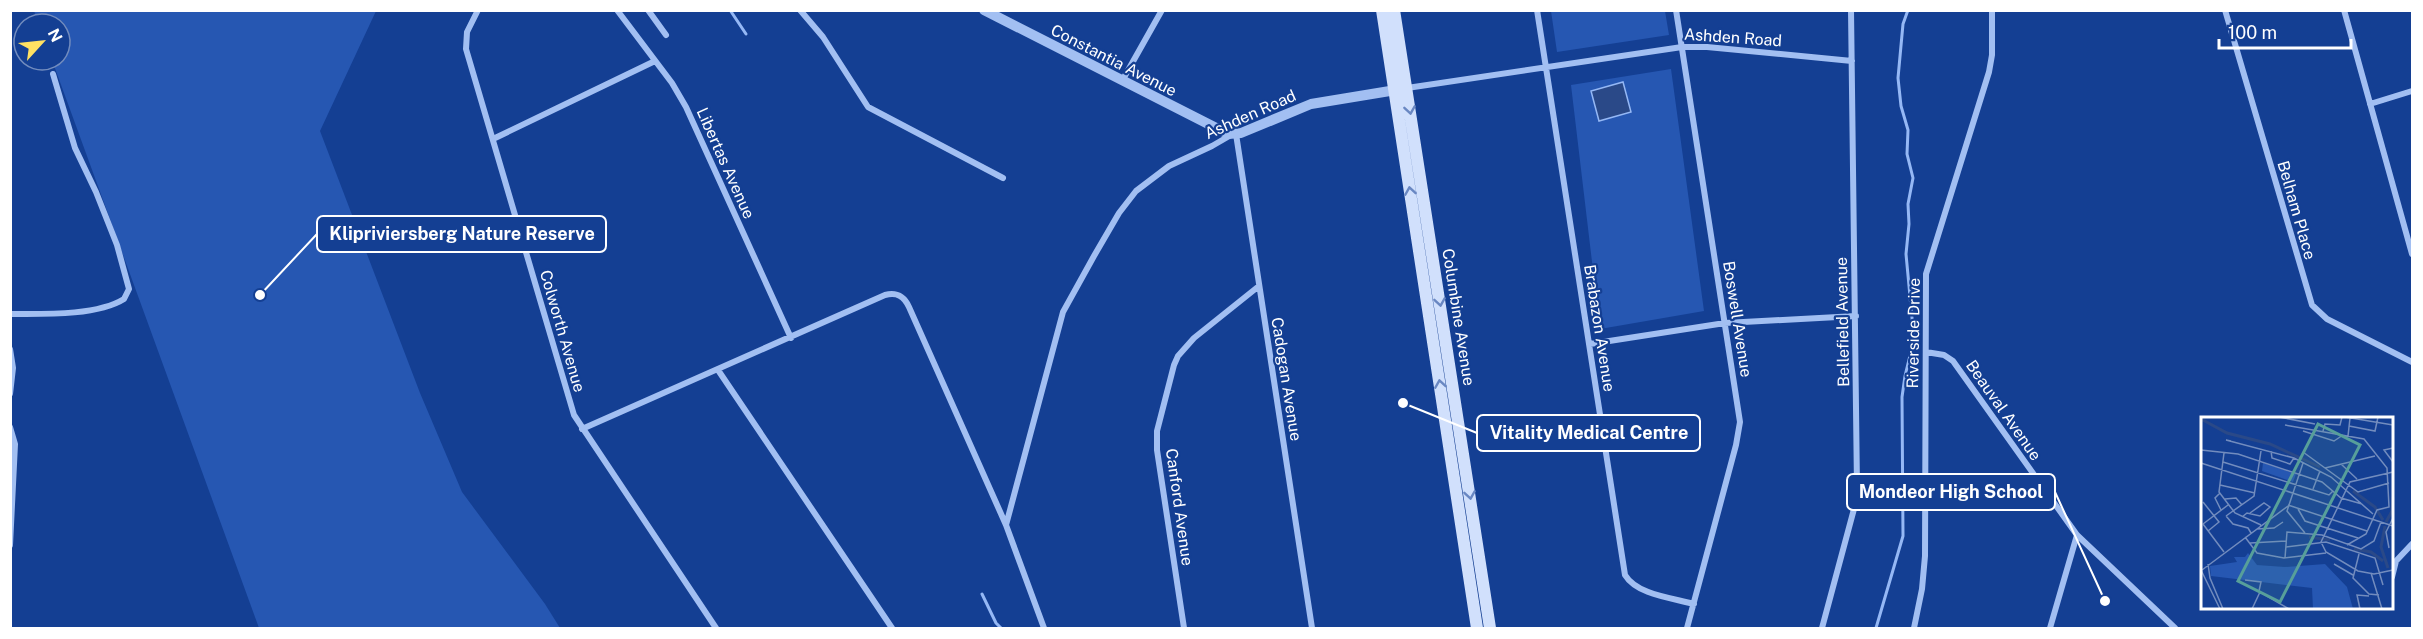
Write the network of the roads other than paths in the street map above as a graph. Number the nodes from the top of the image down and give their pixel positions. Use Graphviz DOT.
graph roads {
  1 [pos="478,10"];
  2 [pos="617,10"];
  3 [pos="648,10"];
  4 [pos="800,10"];
  5 [pos="984,10"];
  6 [pos="1162,10"];
  7 [pos="1382,10"];
  8 [pos="1394,10"];
  9 [pos="1537,10"];
  10 [pos="1676,10"];
  11 [pos="1851,10"];
  12 [pos="1992,10"];
  13 [pos="2226,10"];
  14 [pos="2344,10"];
  15 [pos="666,35"];
  16 [pos="1682,47"];
  17 [pos="656,61"];
  18 [pos="1852,61"];
  19 [pos="1545,69"];
  20 [pos="53,74"];
  21 [pos="1122,81"];
  22 [pos="1401,89"];
  23 [pos="2412,91"];
  24 [pos="2370,104"];
  25 [pos="1234,134"];
  26 [pos="493,139"];
  27 [pos="1003,178"];
  28 [pos="2412,254"];
  29 [pos="1259,286"];
  30 [pos="10,314"];
  31 [pos="1856,316"];
  32 [pos="1725,323"];
  33 [pos="790,338"];
  34 [pos="1590,344"];
  35 [pos="10,349"];
  36 [pos="1926,352"];
  37 [pos="2412,362"];
  38 [pos="718,370"];
  39 [pos="10,394"];
  40 [pos="10,427"];
  41 [pos="582,429"];
  42 [pos="1006,525"];
  43 [pos="2077,535"];
  44 [pos="2412,544"];
  45 [pos="10,545"];
  46 [pos="1475,569"];
  47 [pos="2393,573"];
  48 [pos="1694,604"];
  49 [pos="716,628"];
  50 [pos="892,628"];
  51 [pos="1044,628"];
  52 [pos="1184,628"];
  53 [pos="1312,628"];
  54 [pos="1478,628"];
  55 [pos="1490,628"];
  56 [pos="1687,628"];
  57 [pos="1822,628"];
  58 [pos="1914,628"];
  59 [pos="2050,628"];
  60 [pos="2175,628"];
  1 -- 26 [label="street, Colworth Avenue"];
  2 -- 17 [label="street, Libertas Avenue"];
  3 -- 15 [label="street"];
  4 -- 27 [label="street"];
  5 -- 21 [label="street, Constantia Avenue"];
  6 -- 21 [label="street"];
  7 -- 22 [label="main road, Columbine Avenue"];
  8 -- 22 [label="main road, Columbine Avenue"];
  9 -- 19 [label="street, Brabazon Avenue"];
  10 -- 16 [label="street, Boswell Avenue"];
  11 -- 18 [label="street, Bellefield Avenue"];
  12 -- 36 [label="street, Riverside Drive"];
  13 -- 37 [label="street, Belham Place"];
  14 -- 24 [label="street"];
  16 -- 18 [label="street, Ashden Road"];
  16 -- 19 [label="street, Ashden Road"];
  16 -- 32 [label="street, Boswell Avenue"];
  17 -- 26 [label="street"];
  17 -- 33 [label="street, Libertas Avenue"];
  18 -- 31 [label="street, Bellefield Avenue"];
  19 -- 22 [label="street, Ashden Road"];
  19 -- 34 [label="street, Brabazon Avenue"];
  20 -- 30 [label="street"];
  21 -- 25 [label="street, Constantia Avenue"];
  22 -- 25 [label="street, Ashden Road"];
  22 -- 46 [label="main road, Columbine Avenue"];
  23 -- 24 [label="street"];
  24 -- 28 [label="street"];
  25 -- 29 [label="street, Cadogan Avenue"];
  25 -- 42 [label="street, Ashden Road"];
  26 -- 41 [label="street, Colworth Avenue"];
  29 -- 52 [label="street, Canford Avenue"];
  29 -- 53 [label="street, Cadogan Avenue"];
  31 -- 32 [label="street"];
  31 -- 57 [label="street, Bellefield Avenue"];
  32 -- 34 [label="street"];
  32 -- 48 [label="street, Boswell Avenue"];
  33 -- 38 [label="street"];
  33 -- 42 [label="street"];
  34 -- 48 [label="street, Brabazon Avenue"];
  35 -- 39 [label="street"];
  36 -- 43 [label="street, Beauval Avenue"];
  36 -- 58 [label="street, Riverside Drive"];
  38 -- 41 [label="street"];
  38 -- 50 [label="street"];
  40 -- 45 [label="street"];
  41 -- 49 [label="street, Colworth Avenue"];
  42 -- 51 [label="street"];
  43 -- 59 [label="street"];
  43 -- 60 [label="street, Beauval Avenue"];
  44 -- 47 [label="street"];
  46 -- 54 [label="main road, Columbine Avenue"];
  46 -- 55 [label="main road, Columbine Avenue"];
  48 -- 56 [label="street, Boswell Avenue"];
}
